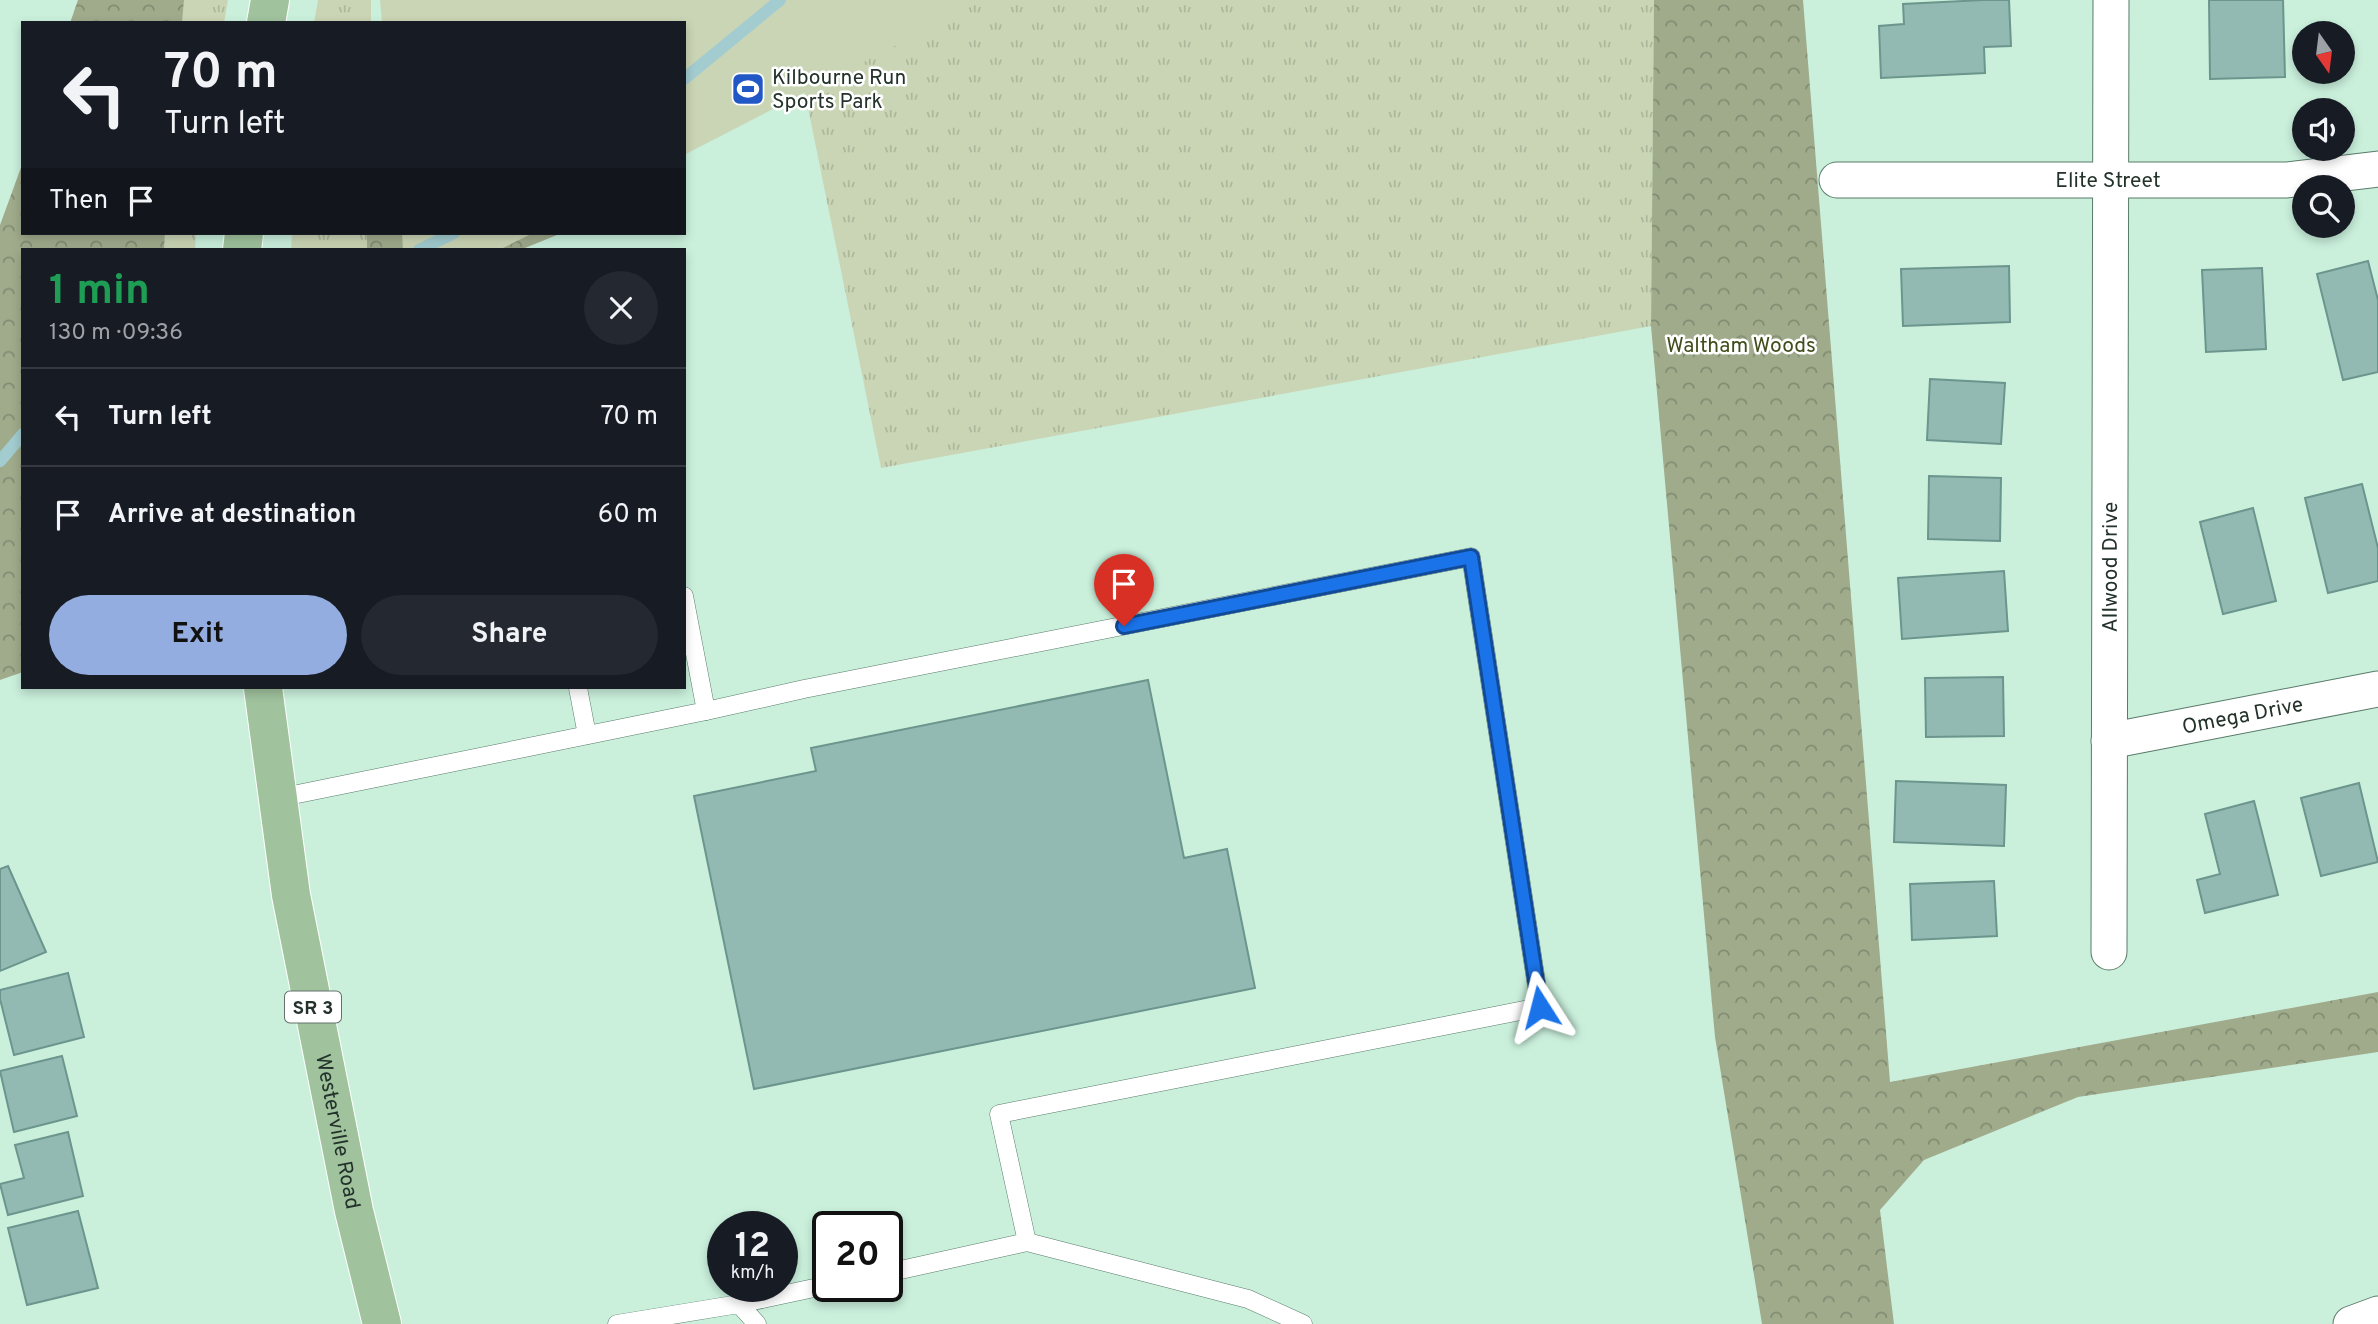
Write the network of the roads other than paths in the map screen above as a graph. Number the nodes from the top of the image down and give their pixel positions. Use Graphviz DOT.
graph roads {
  1 [pos="270,0"];
  2 [pos="2110,0"];
  3 [pos="266,21"];
  4 [pos="2378,169"];
  5 [pos="1837,180"];
  6 [pos="2111,181"];
  7 [pos="686,606"];
  8 [pos="263,689"];
  9 [pos="578,689"];
  10 [pos="2378,689"];
  11 [pos="706,711"];
  12 [pos="587,735"];
  13 [pos="2109,741"];
  14 [pos="278,798"];
  15 [pos="2109,952"];
  16 [pos="1027,1242"];
  17 [pos="903,1269"];
  18 [pos="812,1288"];
  19 [pos="739,1304"];
  20 [pos="2378,1314"];
  21 [pos="382,1324"];
  22 [pos="617,1324"];
  23 [pos="757,1324"];
  24 [pos="1303,1324"];
  25 [pos="2351,1324"];
  1 -- 3 [label="main road"];
  2 -- 6 [label="street, Allwood Drive"];
  4 -- 6 [label="street, Elite Street"];
  5 -- 6 [label="street, Elite Street"];
  6 -- 13 [label="street, Allwood Drive"];
  7 -- 11 [label="lane"];
  8 -- 14 [label="main road, Westerville Road / SR 3"];
  9 -- 12 [label="lane"];
  10 -- 13 [label="street, Omega Drive"];
  11 -- 12 [label="lane"];
  11 -- 16 [label="lane"];
  12 -- 14 [label="lane"];
  13 -- 15 [label="street, Allwood Drive"];
  14 -- 21 [label="main road, Westerville Road / SR 3"];
  16 -- 17 [label="lane"];
  16 -- 24 [label="lane"];
  18 -- 19 [label="lane"];
  19 -- 22 [label="lane"];
  19 -- 23 [label="lane"];
  20 -- 25 [label="street"];
}
